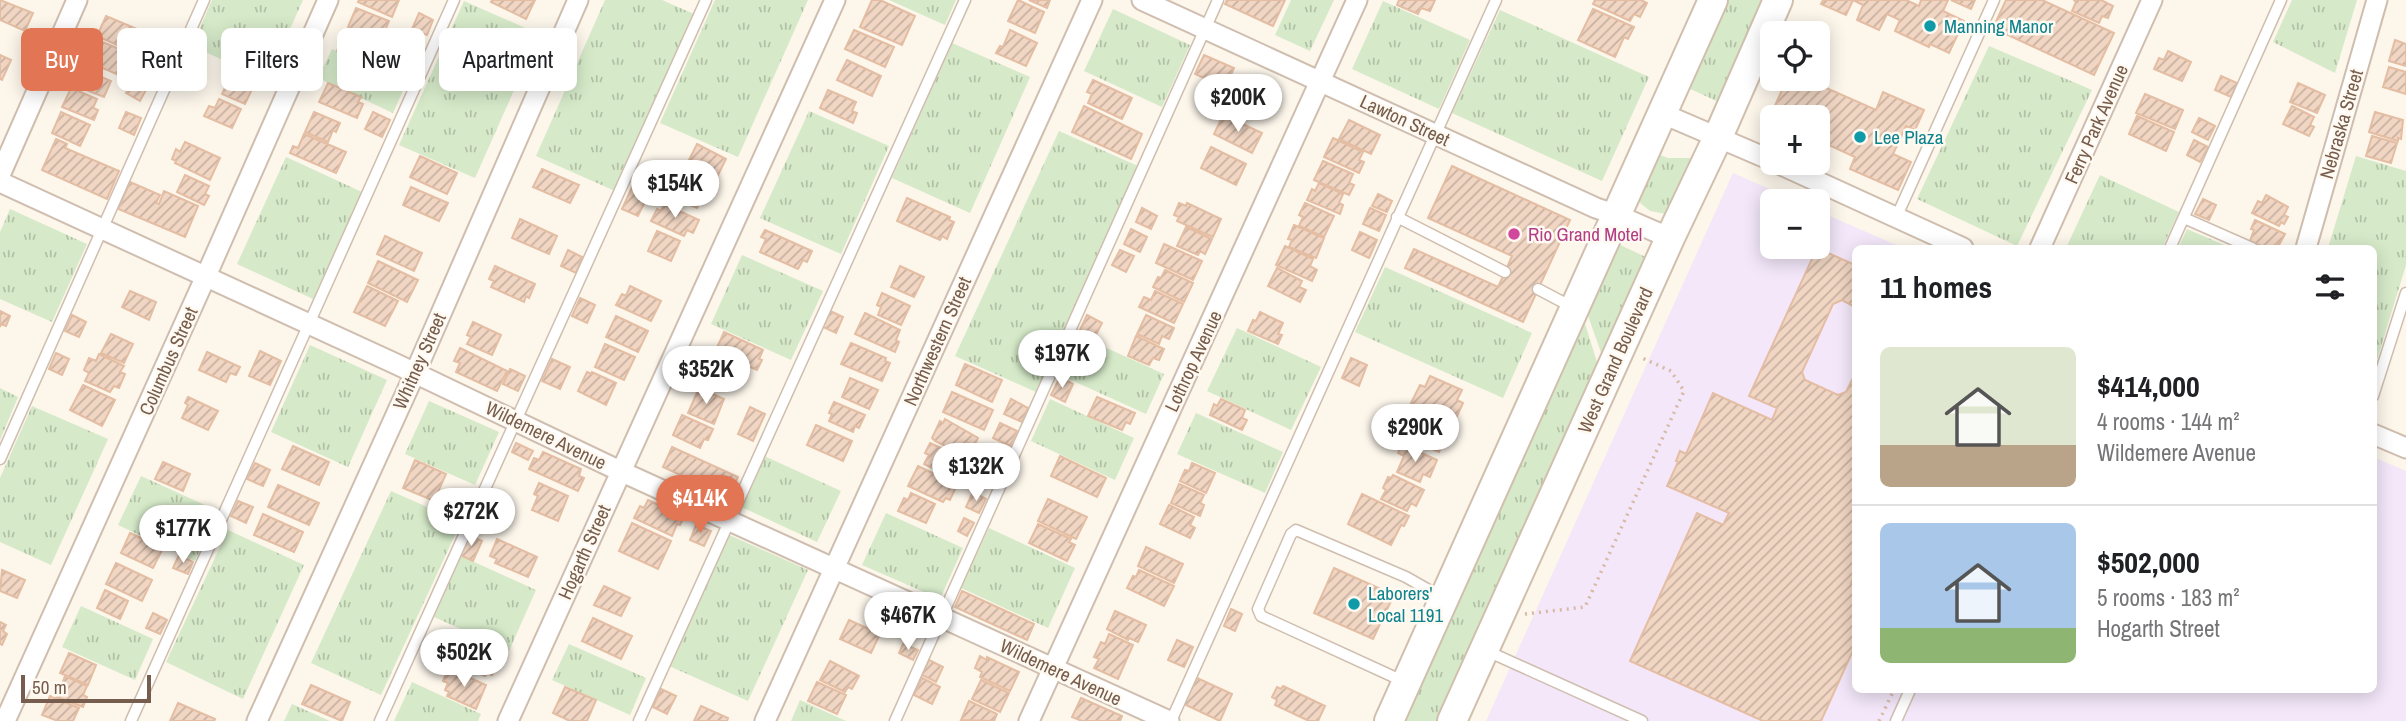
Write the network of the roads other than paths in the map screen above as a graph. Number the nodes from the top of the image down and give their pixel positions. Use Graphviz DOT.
graph roads {
  1 [pos="77,0"];
  2 [pos="204,0"];
  3 [pos="328,0"];
  4 [pos="454,0"];
  5 [pos="579,0"];
  6 [pos="706,0"];
  7 [pos="835,0"];
  8 [pos="965,0"];
  9 [pos="1092,0"];
  10 [pos="1142,0"];
  11 [pos="1218,0"];
  12 [pos="1357,0"];
  13 [pos="1496,0"];
  14 [pos="1713,0"];
  15 [pos="1778,0"];
  16 [pos="1994,0"];
  17 [pos="2152,0"];
  18 [pos="2281,0"];
  19 [pos="2377,0"];
  20 [pos="1205,29"];
  21 [pos="1320,82"];
  22 [pos="1661,113"];
  23 [pos="1434,134"];
  24 [pos="1718,137"];
  25 [pos="1760,155"];
  26 [pos="0,175"];
  27 [pos="1803,175"];
  28 [pos="0,181"];
  29 [pos="1617,215"];
  30 [pos="1396,217"];
  31 [pos="1896,218"];
  32 [pos="2184,218"];
  33 [pos="103,229"];
  34 [pos="1670,238"];
  35 [pos="1956,245"];
  36 [pos="2040,245"];
  37 [pos="2171,245"];
  38 [pos="2245,245"];
  39 [pos="2306,245"];
  40 [pos="1505,272"];
  41 [pos="206,276"];
  42 [pos="1538,289"];
  43 [pos="2406,293"];
  44 [pos="1575,309"];
  45 [pos="310,324"];
  46 [pos="415,373"];
  47 [pos="2377,384"];
  48 [pos="516,421"];
  49 [pos="2377,435"];
  50 [pos="2406,448"];
  51 [pos="0,458"];
  52 [pos="620,471"];
  53 [pos="728,521"];
  54 [pos="834,569"];
  55 [pos="1444,599"];
  56 [pos="942,617"];
  57 [pos="1486,650"];
  58 [pos="1053,668"];
  59 [pos="1407,682"];
  60 [pos="1909,693"];
  61 [pos="5,721"];
  62 [pos="131,721"];
  63 [pos="257,721"];
  64 [pos="380,721"];
  65 [pos="508,721"];
  66 [pos="639,721"];
  67 [pos="765,721"];
  68 [pos="895,721"];
  69 [pos="1029,721"];
  70 [pos="1170,721"];
  71 [pos="1390,721"];
  72 [pos="1452,721"];
  73 [pos="1643,721"];
  74 [pos="1896,721"];
  1 -- 26 [label="street"];
  2 -- 33 [label="lane"];
  3 -- 41 [label="street, Columbus Street"];
  4 -- 45 [label="lane"];
  5 -- 46 [label="street, Whitney Street"];
  6 -- 48 [label="lane"];
  7 -- 52 [label="street, Hogarth Street"];
  8 -- 53 [label="lane"];
  9 -- 54 [label="street, Northwestern Street"];
  10 -- 20 [label="street, Lawton Street"];
  11 -- 20 [label="lane"];
  12 -- 21 [label="street, Lothrop Avenue"];
  13 -- 23 [label="lane"];
  14 -- 22 [label="main road"];
  15 -- 24 [label="main road, West Grand Boulevard"];
  16 -- 31 [label="lane"];
  17 -- 36 [label="street, Ferry Park Avenue"];
  18 -- 32 [label="lane"];
  19 -- 39 [label="street, Nebraska Street"];
  20 -- 21 [label="street, Lawton Street"];
  20 -- 56 [label="lane"];
  21 -- 23 [label="street, Lawton Street"];
  21 -- 58 [label="street, Lothrop Avenue"];
  22 -- 24 [label="street"];
  22 -- 29 [label="main road"];
  23 -- 29 [label="street, Lawton Street"];
  23 -- 30 [label="lane"];
  24 -- 25 [label="street"];
  24 -- 34 [label="main road, West Grand Boulevard"];
  27 -- 31 [label="street"];
  28 -- 33 [label="street, Wildemere Avenue"];
  29 -- 34 [label="street, Lawton Street"];
  29 -- 44 [label="main road"];
  30 -- 40 [label="lane"];
  30 -- 70 [label="lane"];
  31 -- 35 [label="street"];
  32 -- 37 [label="lane"];
  32 -- 38 [label="lane"];
  33 -- 41 [label="street, Wildemere Avenue"];
  33 -- 51 [label="lane"];
  34 -- 57 [label="main road, West Grand Boulevard"];
  41 -- 45 [label="street, Wildemere Avenue"];
  41 -- 61 [label="street, Columbus Street"];
  42 -- 44 [label="lane"];
  43 -- 47 [label="lane"];
  44 -- 55 [label="main road"];
  45 -- 46 [label="street, Wildemere Avenue"];
  45 -- 62 [label="lane"];
  46 -- 48 [label="street, Wildemere Avenue"];
  46 -- 63 [label="street, Whitney Street"];
  48 -- 52 [label="street, Wildemere Avenue"];
  48 -- 64 [label="lane"];
  49 -- 50 [label="street"];
  52 -- 53 [label="street, Wildemere Avenue"];
  52 -- 65 [label="street, Hogarth Street"];
  53 -- 54 [label="street, Wildemere Avenue"];
  53 -- 66 [label="lane"];
  54 -- 56 [label="street, Wildemere Avenue"];
  54 -- 67 [label="street, Northwestern Street"];
  55 -- 59 [label="main road"];
  55 -- 59 [label="lane"];
  56 -- 58 [label="street, Wildemere Avenue"];
  56 -- 68 [label="lane"];
  57 -- 72 [label="main road, West Grand Boulevard"];
  57 -- 73 [label="lane"];
  58 -- 69 [label="street, Lothrop Avenue"];
  58 -- 70 [label="street, Wildemere Avenue"];
  59 -- 71 [label="main road"];
  60 -- 74 [label="lane"];
}
